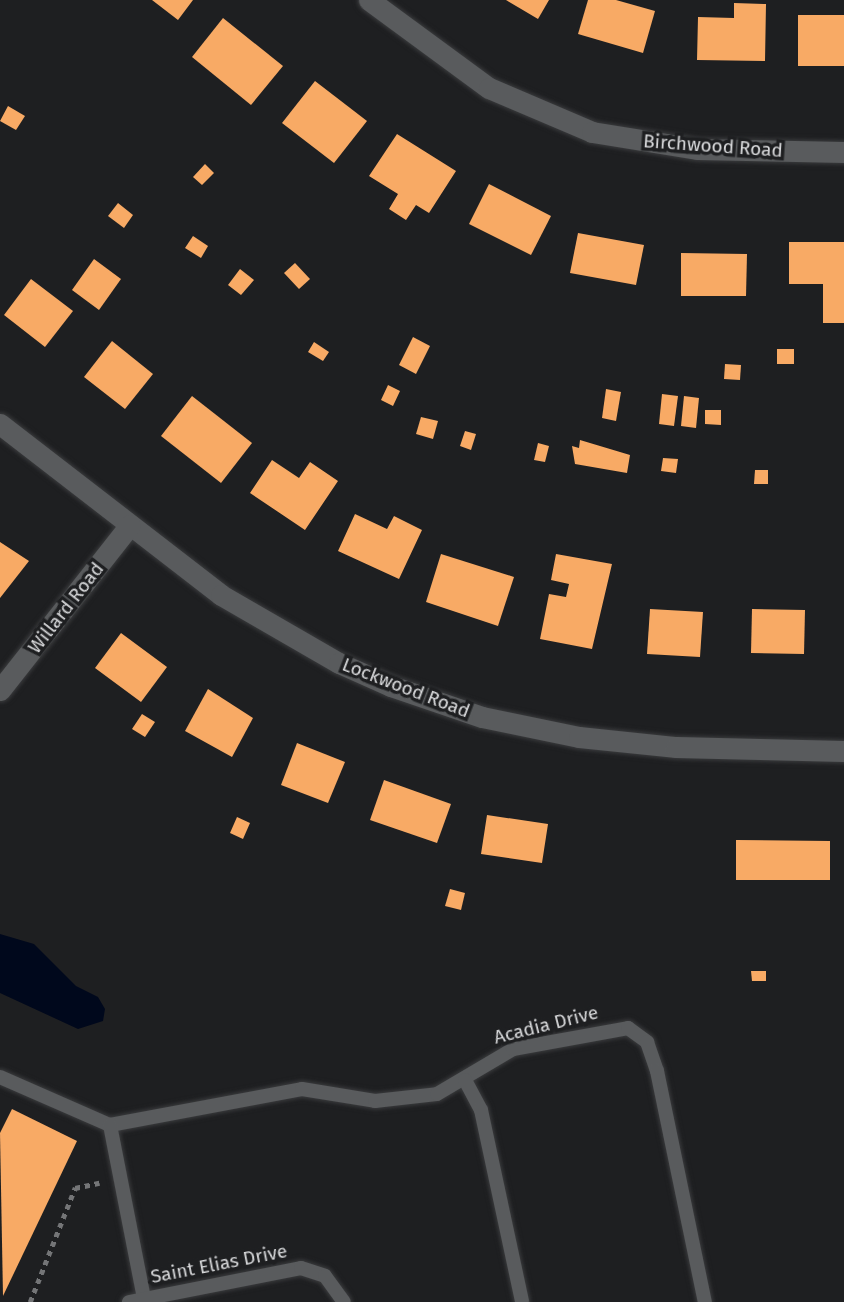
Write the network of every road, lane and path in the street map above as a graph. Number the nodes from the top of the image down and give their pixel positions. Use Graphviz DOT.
graph roads {
  1 [pos="369,0"];
  2 [pos="844,152"];
  3 [pos="0,424"];
  4 [pos="130,525"];
  5 [pos="0,690"];
  6 [pos="844,751"];
  7 [pos="0,1077"];
  8 [pos="465,1080"];
  9 [pos="110,1125"];
  10 [pos="120,1178"];
  11 [pos="136,1300"];
  12 [pos="30,1302"];
  13 [pos="344,1302"];
  14 [pos="522,1302"];
  15 [pos="705,1302"];
  1 -- 2 [label="street, Birchwood Road"];
  3 -- 4 [label="street, Lockwood Road"];
  4 -- 5 [label="street, Willard Road"];
  4 -- 6 [label="street, Lockwood Road"];
  7 -- 9 [label="lane"];
  8 -- 9 [label="lane, Acadia Drive"];
  8 -- 14 [label="lane"];
  8 -- 15 [label="lane, Acadia Drive"];
  9 -- 10 [label="lane"];
  10 -- 11 [label="lane"];
  10 -- 12 [label="path"];
  11 -- 13 [label="lane, Saint Elias Drive"];
}
